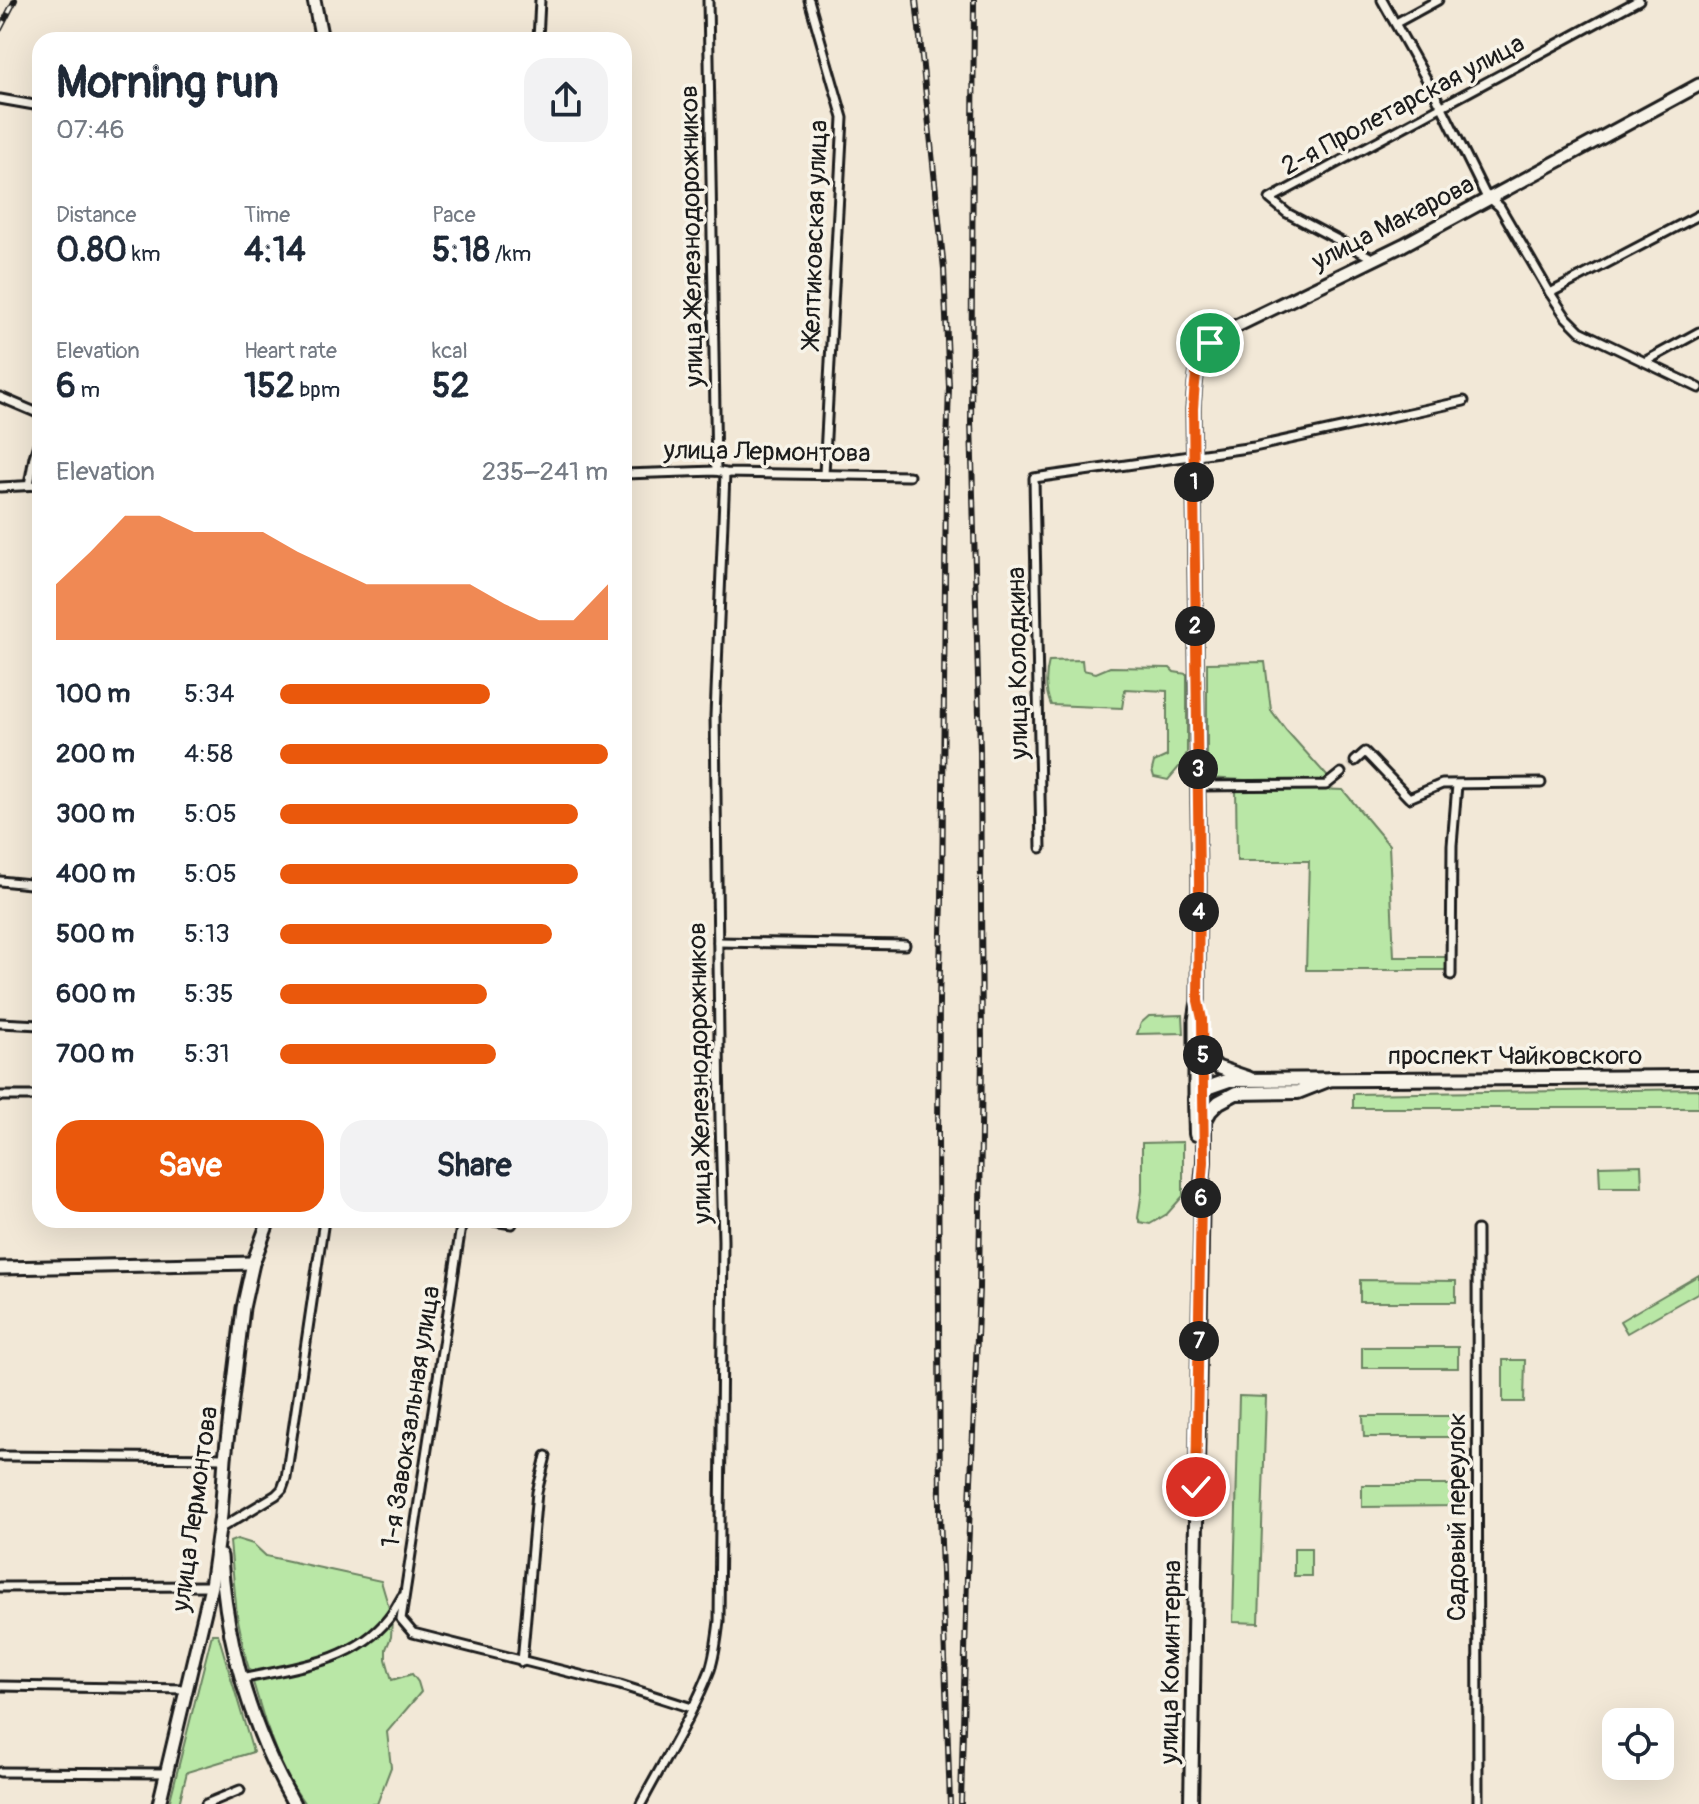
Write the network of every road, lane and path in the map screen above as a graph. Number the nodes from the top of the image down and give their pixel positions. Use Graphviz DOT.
graph roads {
  1 [pos="314,0"];
  2 [pos="540,0"];
  3 [pos="708,0"];
  4 [pos="809,0"];
  5 [pos="1382,0"];
  6 [pos="1438,0"];
  7 [pos="1639,0"];
  8 [pos="1396,23"];
  9 [pos="320,32"];
  10 [pos="538,32"];
  11 [pos="1699,85"];
  12 [pos="0,99"];
  13 [pos="32,105"];
  14 [pos="1442,107"];
  15 [pos="1491,199"];
  16 [pos="1699,215"];
  17 [pos="1374,259"];
  18 [pos="1550,293"];
  19 [pos="1699,332"];
  20 [pos="1646,361"];
  21 [pos="1699,388"];
  22 [pos="0,397"];
  23 [pos="1464,401"];
  24 [pos="32,411"];
  25 [pos="1194,456"];
  26 [pos="32,468"];
  27 [pos="720,472"];
  28 [pos="632,474"];
  29 [pos="824,474"];
  30 [pos="909,476"];
  31 [pos="29,485"];
  32 [pos="0,487"];
  33 [pos="1355,761"];
  34 [pos="1341,773"];
  35 [pos="1541,783"];
  36 [pos="1457,785"];
  37 [pos="1198,786"];
  38 [pos="1041,848"];
  39 [pos="0,881"];
  40 [pos="32,884"];
  41 [pos="718,942"];
  42 [pos="905,945"];
  43 [pos="1451,975"];
  44 [pos="0,1023"];
  45 [pos="32,1025"];
  46 [pos="1199,1055"];
  47 [pos="1699,1077"];
  48 [pos="1253,1079"];
  49 [pos="1331,1079"];
  50 [pos="1203,1089"];
  51 [pos="1236,1093"];
  52 [pos="0,1096"];
  53 [pos="32,1096"];
  54 [pos="1204,1122"];
  55 [pos="1202,1184"];
  56 [pos="266,1228"];
  57 [pos="323,1228"];
  58 [pos="461,1228"];
  59 [pos="1477,1230"];
  60 [pos="253,1263"];
  61 [pos="0,1268"];
  62 [pos="0,1456"];
  63 [pos="546,1456"];
  64 [pos="225,1458"];
  65 [pos="221,1515"];
  66 [pos="221,1528"];
  67 [pos="211,1586"];
  68 [pos="0,1587"];
  69 [pos="404,1593"];
  70 [pos="522,1662"];
  71 [pos="240,1679"];
  72 [pos="0,1686"];
  73 [pos="187,1689"];
  74 [pos="692,1708"];
  75 [pos="0,1772"];
  76 [pos="167,1773"];
  77 [pos="240,1790"];
  78 [pos="159,1804"];
  79 [pos="206,1804"];
  80 [pos="294,1804"];
  81 [pos="641,1804"];
  82 [pos="1191,1804"];
  83 [pos="1478,1804"];
  1 -- 9 [label="main road"];
  2 -- 10 [label="street"];
  3 -- 27 [label="street, улица Железнодорожников"];
  4 -- 29 [label="street, Желтиковская улица"];
  5 -- 8 [label="street"];
  6 -- 8 [label="street"];
  7 -- 14 [label="street, 2-я Пролетарская улица"];
  8 -- 14 [label="street"];
  11 -- 15 [label="main road, улица Макарова"];
  12 -- 13 [label="street"];
  14 -- 15 [label="street"];
  14 -- 17 [label="street, 2-я Пролетарская улица"];
  15 -- 17 [label="main road, улица Макарова"];
  15 -- 18 [label="street"];
  16 -- 18 [label="street"];
  17 -- 25 [label="main road, улица Макарова"];
  18 -- 20 [label="street"];
  19 -- 20 [label="street"];
  20 -- 21 [label="street"];
  22 -- 24 [label="street"];
  23 -- 25 [label="street"];
  25 -- 37 [label="main road, улица Коминтерна"];
  25 -- 38 [label="street, улица Колодкина"];
  26 -- 31 [label="street"];
  27 -- 28 [label="street, улица Лермонтова"];
  27 -- 29 [label="street, улица Лермонтова"];
  27 -- 41 [label="street, улица Железнодорожников"];
  29 -- 30 [label="street, улица Лермонтова"];
  31 -- 32 [label="street"];
  33 -- 36 [label="street"];
  34 -- 37 [label="street"];
  35 -- 36 [label="street"];
  36 -- 43 [label="street"];
  37 -- 46 [label="main road, улица Коминтерна"];
  39 -- 40 [label="street"];
  41 -- 42 [label="street"];
  41 -- 74 [label="street, улица Железнодорожников"];
  44 -- 45 [label="street"];
  46 -- 48 [label="main road"];
  46 -- 50 [label="main road, улица Коминтерна"];
  46 -- 50 [label="main road"];
  47 -- 49 [label="main road, проспект Чайковского"];
  48 -- 49 [label="main road, проспект Чайковского"];
  48 -- 50 [label="main road, проспект Чайковского"];
  49 -- 51 [label="main road, проспект Чайковского"];
  50 -- 51 [label="main road"];
  50 -- 54 [label="main road, улица Коминтерна"];
  50 -- 55 [label="main road, улица Коминтерна"];
  51 -- 54 [label="main road"];
  52 -- 53 [label="street"];
  54 -- 55 [label="main road, улица Коминтерна"];
  55 -- 82 [label="main road, улица Коминтерна"];
  56 -- 60 [label="main road, улица Лермонтова"];
  57 -- 66 [label="street"];
  58 -- 69 [label="street, 1-я Завокзальная улица"];
  59 -- 83 [label="street, Садовый переулок"];
  60 -- 61 [label="main road"];
  60 -- 64 [label="main road, улица Лермонтова"];
  62 -- 64 [label="street"];
  63 -- 70 [label="street"];
  64 -- 65 [label="main road, улица Лермонтова"];
  65 -- 66 [label="main road"];
  65 -- 67 [label="main road, улица Лермонтова"];
  66 -- 71 [label="main road"];
  67 -- 68 [label="street"];
  67 -- 73 [label="main road, улица Лермонтова"];
  69 -- 70 [label="street, 1-я Завокзальная улица"];
  69 -- 71 [label="street"];
  70 -- 74 [label="street"];
  71 -- 80 [label="main road"];
  72 -- 73 [label="street"];
  73 -- 76 [label="main road, улица Лермонтова"];
  74 -- 81 [label="street, улица Железнодорожников"];
  75 -- 76 [label="street"];
  76 -- 78 [label="main road, улица Лермонтова"];
  77 -- 79 [label="street"];
}
